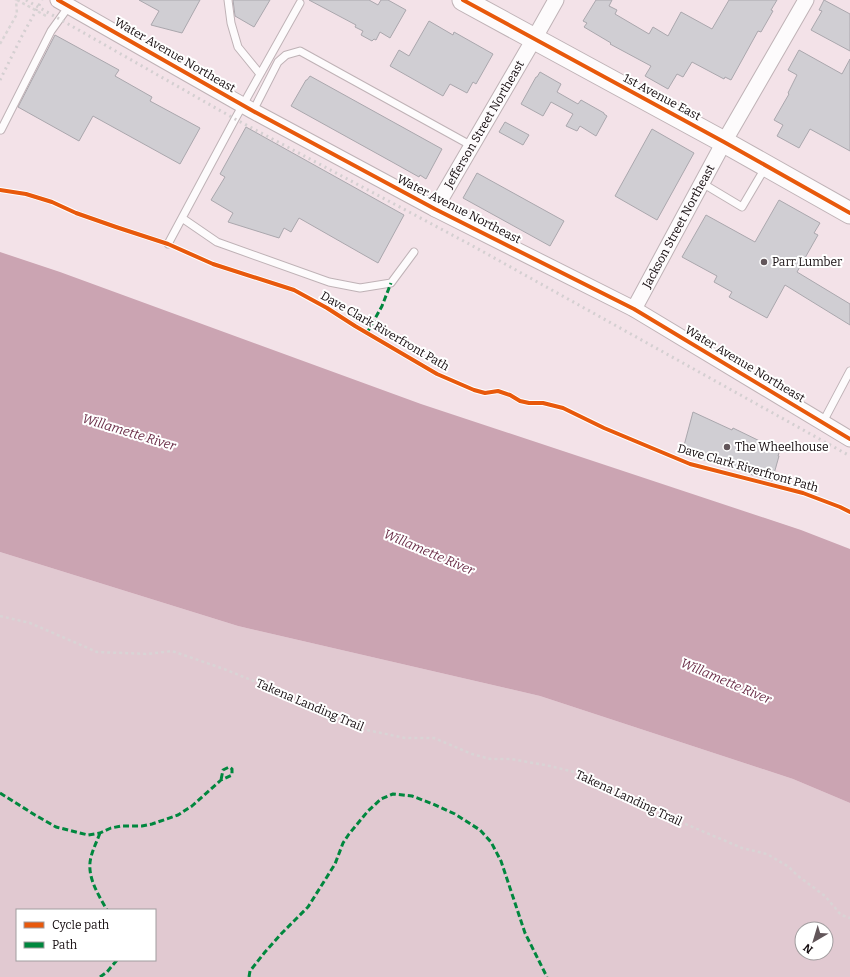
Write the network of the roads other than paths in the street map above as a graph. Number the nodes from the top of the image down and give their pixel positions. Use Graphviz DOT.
graph roads {
  1 [pos="228,0"];
  2 [pos="463,0"];
  3 [pos="556,0"];
  4 [pos="806,0"];
  5 [pos="66,2"];
  6 [pos="300,3"];
  7 [pos="534,39"];
  8 [pos="260,74"];
  9 [pos="248,108"];
  10 [pos="1,130"];
  11 [pos="724,142"];
  12 [pos="472,146"];
  13 [pos="766,166"];
  14 [pos="702,183"];
  15 [pos="435,209"];
  16 [pos="850,213"];
  17 [pos="182,218"];
  18 [pos="168,244"];
  19 [pos="414,252"];
  20 [pos="634,309"];
  21 [pos="850,372"];
  22 [pos="823,422"];
  23 [pos="850,439"];
  1 -- 8 [label="lane"];
  2 -- 7 [label="main road, 1st Avenue East"];
  3 -- 7 [label="street, Jefferson Street Northeast"];
  4 -- 11 [label="street, Jackson Street Northeast"];
  5 -- 9 [label="street, Water Avenue Northeast"];
  5 -- 10 [label="lane"];
  6 -- 8 [label="lane"];
  7 -- 11 [label="main road, 1st Avenue East"];
  7 -- 12 [label="street, Jefferson Street Northeast"];
  8 -- 9 [label="lane"];
  9 -- 12 [label="lane"];
  9 -- 15 [label="street, Water Avenue Northeast"];
  9 -- 17 [label="lane"];
  11 -- 13 [label="main road, 1st Avenue East"];
  11 -- 14 [label="street, Jackson Street Northeast"];
  12 -- 15 [label="street, Jefferson Street Northeast"];
  13 -- 14 [label="lane"];
  13 -- 16 [label="main road, 1st Avenue East"];
  14 -- 20 [label="street, Jackson Street Northeast"];
  15 -- 20 [label="street, Water Avenue Northeast"];
  17 -- 18 [label="lane"];
  17 -- 19 [label="lane"];
  20 -- 22 [label="street, Water Avenue Northeast"];
  21 -- 22 [label="lane"];
  22 -- 23 [label="street, Water Avenue Northeast"];
}
